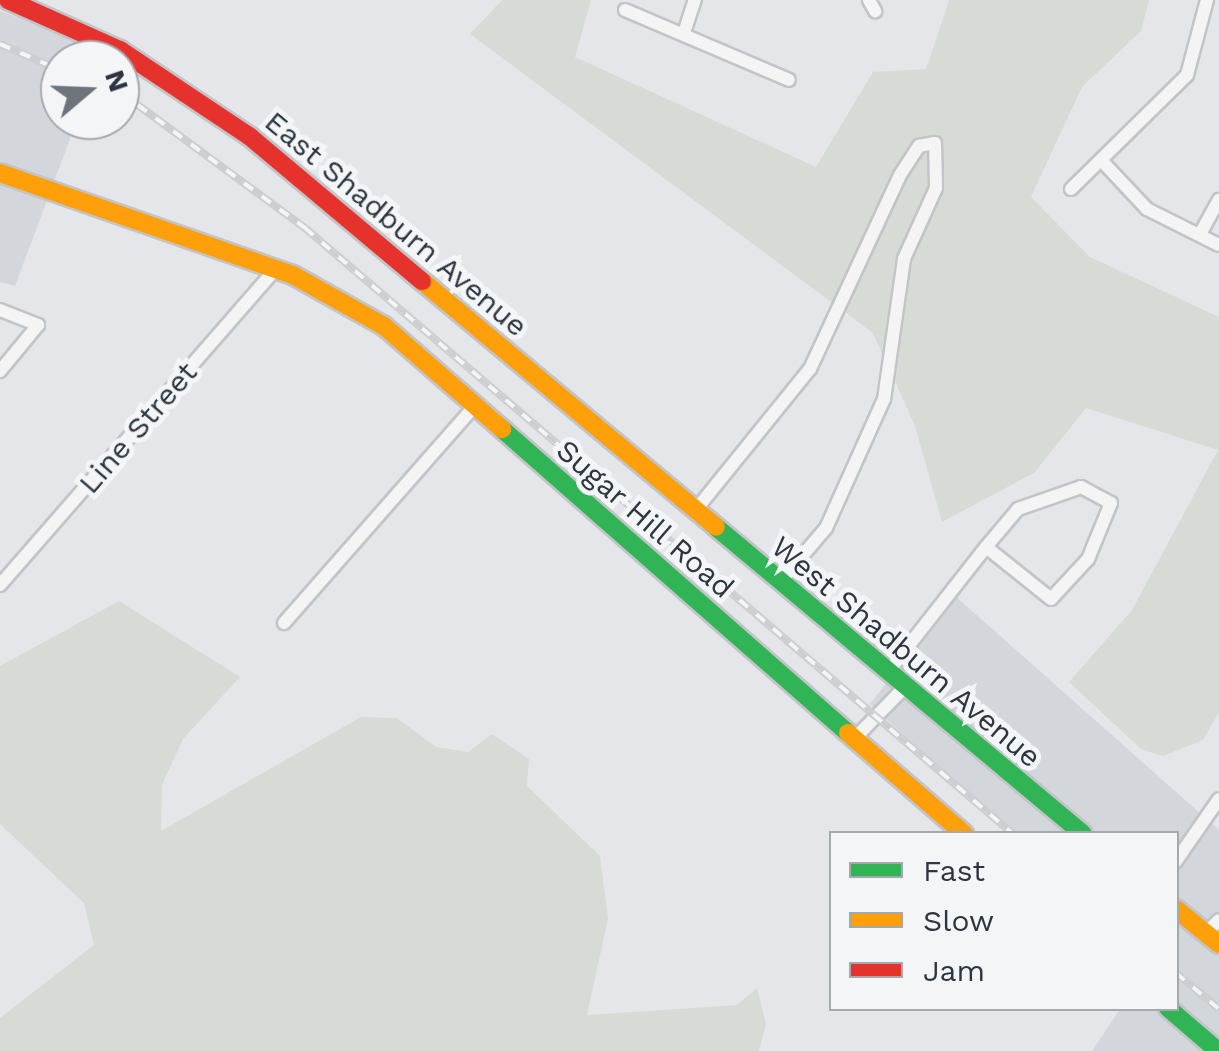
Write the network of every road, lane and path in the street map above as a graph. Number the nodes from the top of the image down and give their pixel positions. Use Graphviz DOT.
graph roads {
  1 [pos="8,0"];
  2 [pos="696,0"];
  3 [pos="1207,0"];
  4 [pos="625,10"];
  5 [pos="684,33"];
  6 [pos="788,80"];
  7 [pos="1100,160"];
  8 [pos="0,174"];
  9 [pos="1071,189"];
  10 [pos="1219,200"];
  11 [pos="1200,234"];
  12 [pos="1219,245"];
  13 [pos="275,270"];
  14 [pos="0,310"];
  15 [pos="0,371"];
  16 [pos="474,407"];
  17 [pos="694,512"];
  18 [pos="986,547"];
  19 [pos="0,564"];
  20 [pos="13,573"];
  21 [pos="780,582"];
  22 [pos="0,585"];
  23 [pos="284,623"];
  24 [pos="888,672"];
  25 [pos="905,688"];
  26 [pos="855,738"];
  27 [pos="1219,799"];
  28 [pos="961,831"];
  29 [pos="1080,831"];
  30 [pos="1179,857"];
  31 [pos="1179,911"];
  32 [pos="1215,932"];
  33 [pos="1171,1011"];
  34 [pos="1218,1051"];
  1 -- 17 [label="street, East Shadburn Avenue"];
  2 -- 5 [label="street"];
  3 -- 7 [label="street"];
  4 -- 5 [label="street"];
  5 -- 6 [label="street"];
  7 -- 9 [label="street"];
  7 -- 11 [label="street"];
  8 -- 13 [label="street, Sugar Hill Road"];
  10 -- 11 [label="street"];
  11 -- 12 [label="street"];
  13 -- 16 [label="street, Sugar Hill Road"];
  13 -- 20 [label="street, Line Street"];
  14 -- 15 [label="street"];
  16 -- 23 [label="street"];
  16 -- 26 [label="street, Sugar Hill Road"];
  17 -- 21 [label="street, West Shadburn Avenue"];
  17 -- 21 [label="street"];
  18 -- 18 [label="street"];
  18 -- 24 [label="street"];
  19 -- 20 [label="street"];
  20 -- 22 [label="street, Line Street"];
  21 -- 24 [label="street, West Shadburn Avenue"];
  24 -- 25 [label="street, West Shadburn Avenue"];
  25 -- 26 [label="street"];
  25 -- 29 [label="street, West Shadburn Avenue"];
  26 -- 28 [label="street, Sugar Hill Road"];
  27 -- 30 [label="street"];
  31 -- 32 [label="street"];
  33 -- 34 [label="street"];
}
